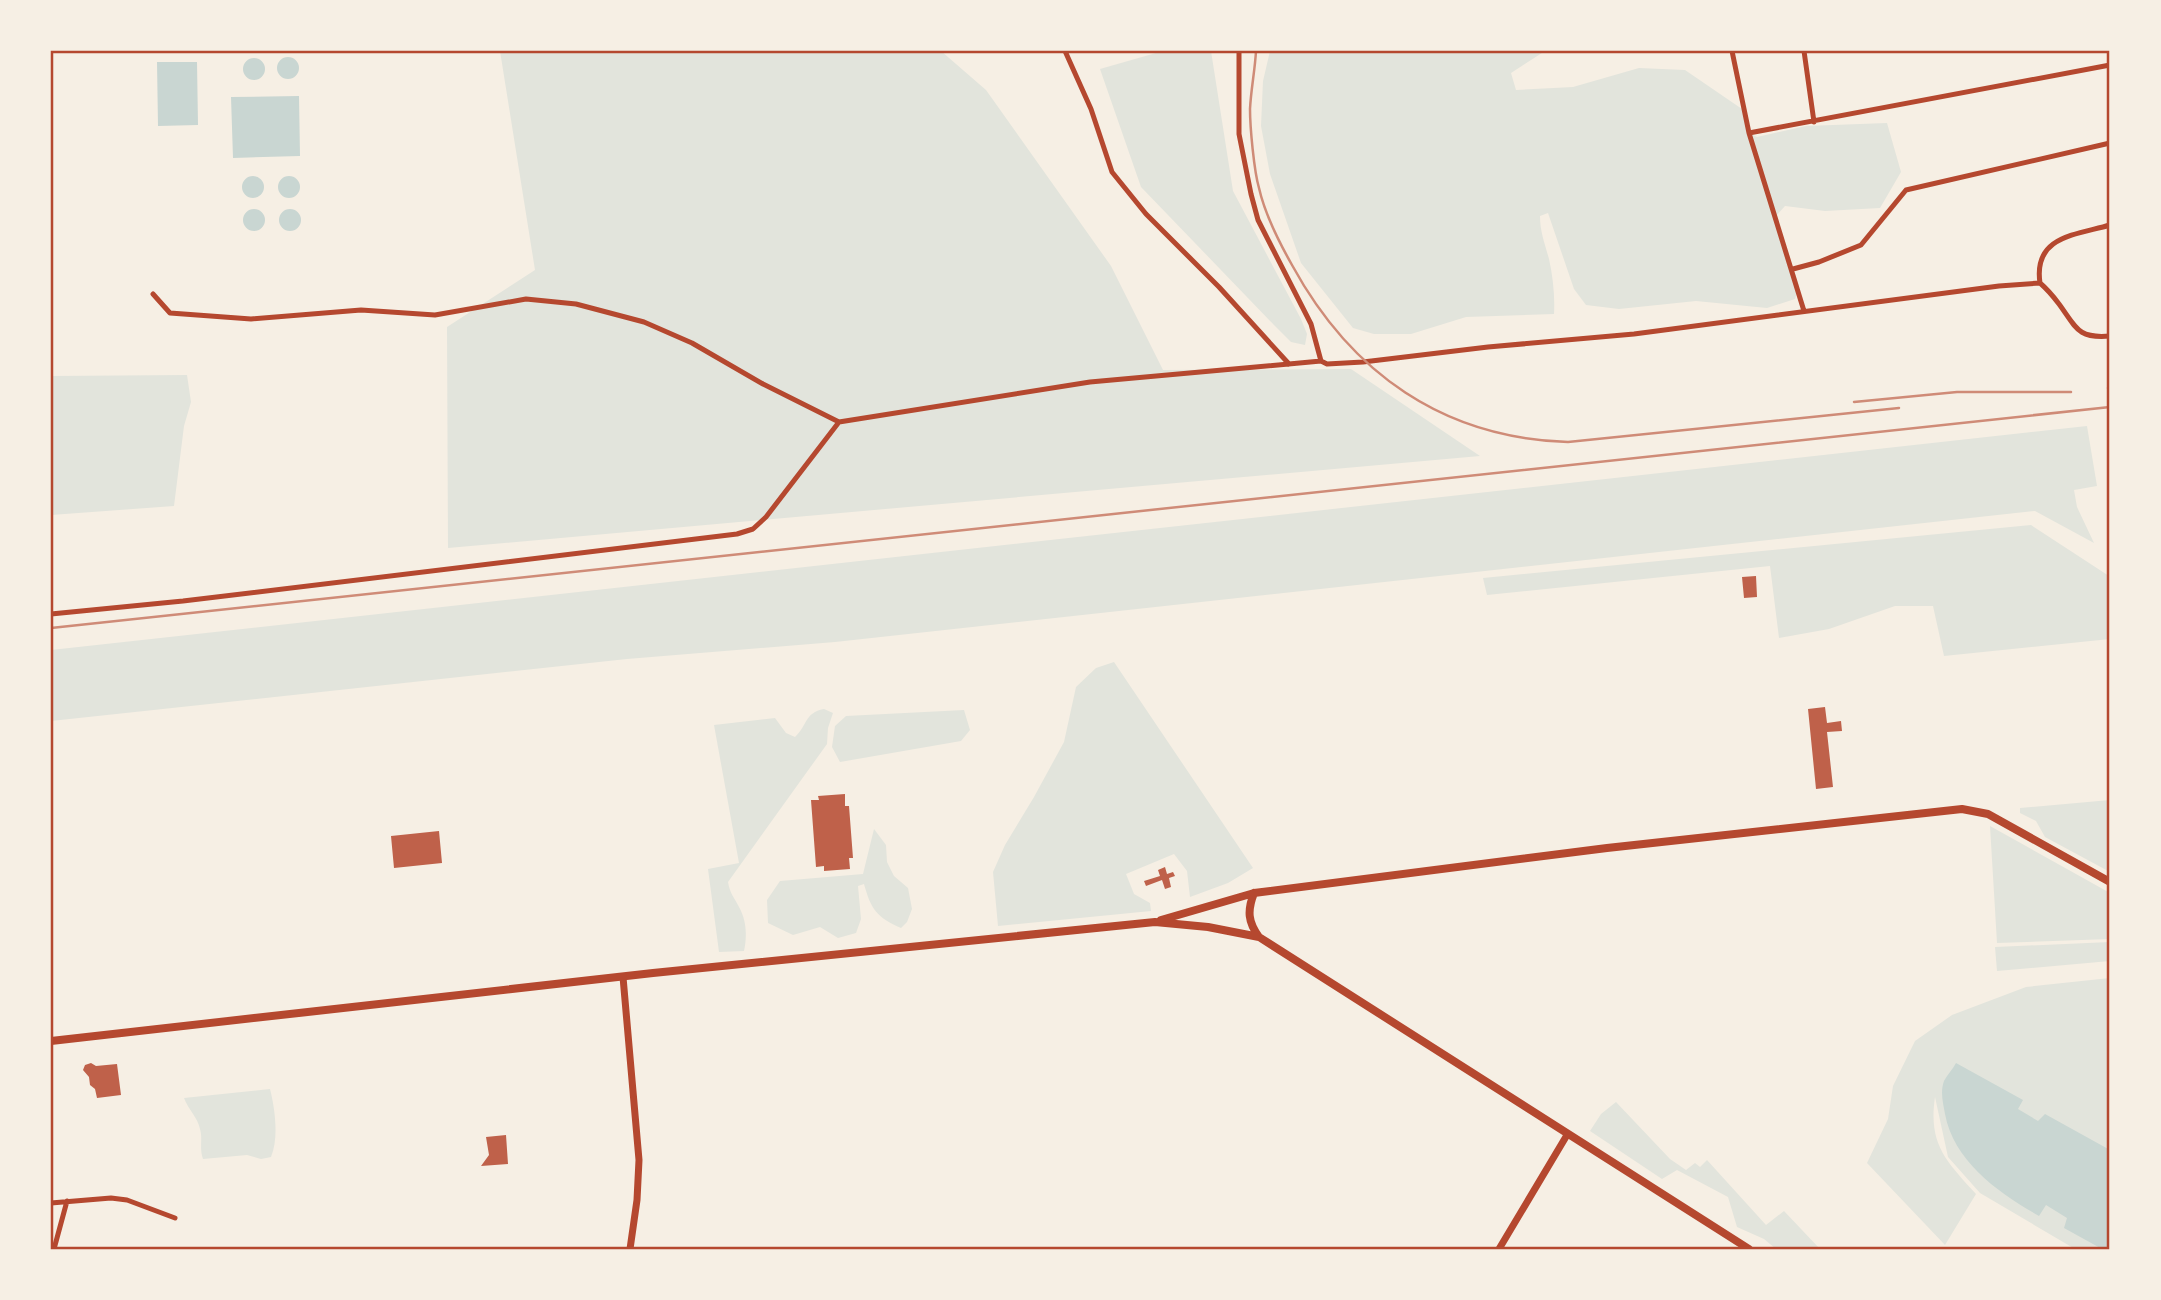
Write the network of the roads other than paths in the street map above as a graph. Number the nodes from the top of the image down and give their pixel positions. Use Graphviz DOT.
graph roads {
  1 [pos="1065,51"];
  2 [pos="1239,51"];
  3 [pos="1732,51"];
  4 [pos="1804,51"];
  5 [pos="2110,65"];
  6 [pos="1814,122"];
  7 [pos="1749,133"];
  8 [pos="2110,143"];
  9 [pos="2110,225"];
  10 [pos="1793,269"];
  11 [pos="2040,282"];
  12 [pos="153,293"];
  13 [pos="1804,311"];
  14 [pos="2110,336"];
  15 [pos="1321,361"];
  16 [pos="1289,364"];
  17 [pos="839,422"];
  18 [pos="51,614"];
  19 [pos="2110,882"];
  20 [pos="1254,893"];
  21 [pos="1155,922"];
  22 [pos="1259,937"];
  23 [pos="623,977"];
  24 [pos="52,1041"];
  25 [pos="1567,1135"];
  26 [pos="67,1201"];
  27 [pos="51,1203"];
  28 [pos="175,1217"];
  29 [pos="54,1249"];
  30 [pos="630,1249"];
  31 [pos="1499,1249"];
  32 [pos="1749,1249"];
  1 -- 16 [label="street"];
  2 -- 15 [label="street"];
  3 -- 7 [label="street"];
  4 -- 6 [label="street"];
  5 -- 6 [label="street"];
  6 -- 7 [label="street"];
  7 -- 10 [label="street"];
  8 -- 10 [label="street"];
  9 -- 11 [label="street"];
  10 -- 13 [label="street"];
  11 -- 13 [label="street"];
  11 -- 14 [label="street"];
  12 -- 17 [label="street"];
  13 -- 15 [label="street"];
  15 -- 16 [label="street"];
  16 -- 17 [label="street"];
  17 -- 18 [label="street"];
  19 -- 20 [label="main road"];
  20 -- 21 [label="main road"];
  20 -- 22 [label="main road"];
  21 -- 22 [label="main road"];
  21 -- 23 [label="main road"];
  22 -- 25 [label="main road"];
  23 -- 24 [label="main road"];
  23 -- 30 [label="street"];
  25 -- 31 [label="street"];
  25 -- 32 [label="main road"];
  26 -- 27 [label="street"];
  26 -- 28 [label="street"];
  26 -- 29 [label="street"];
}
